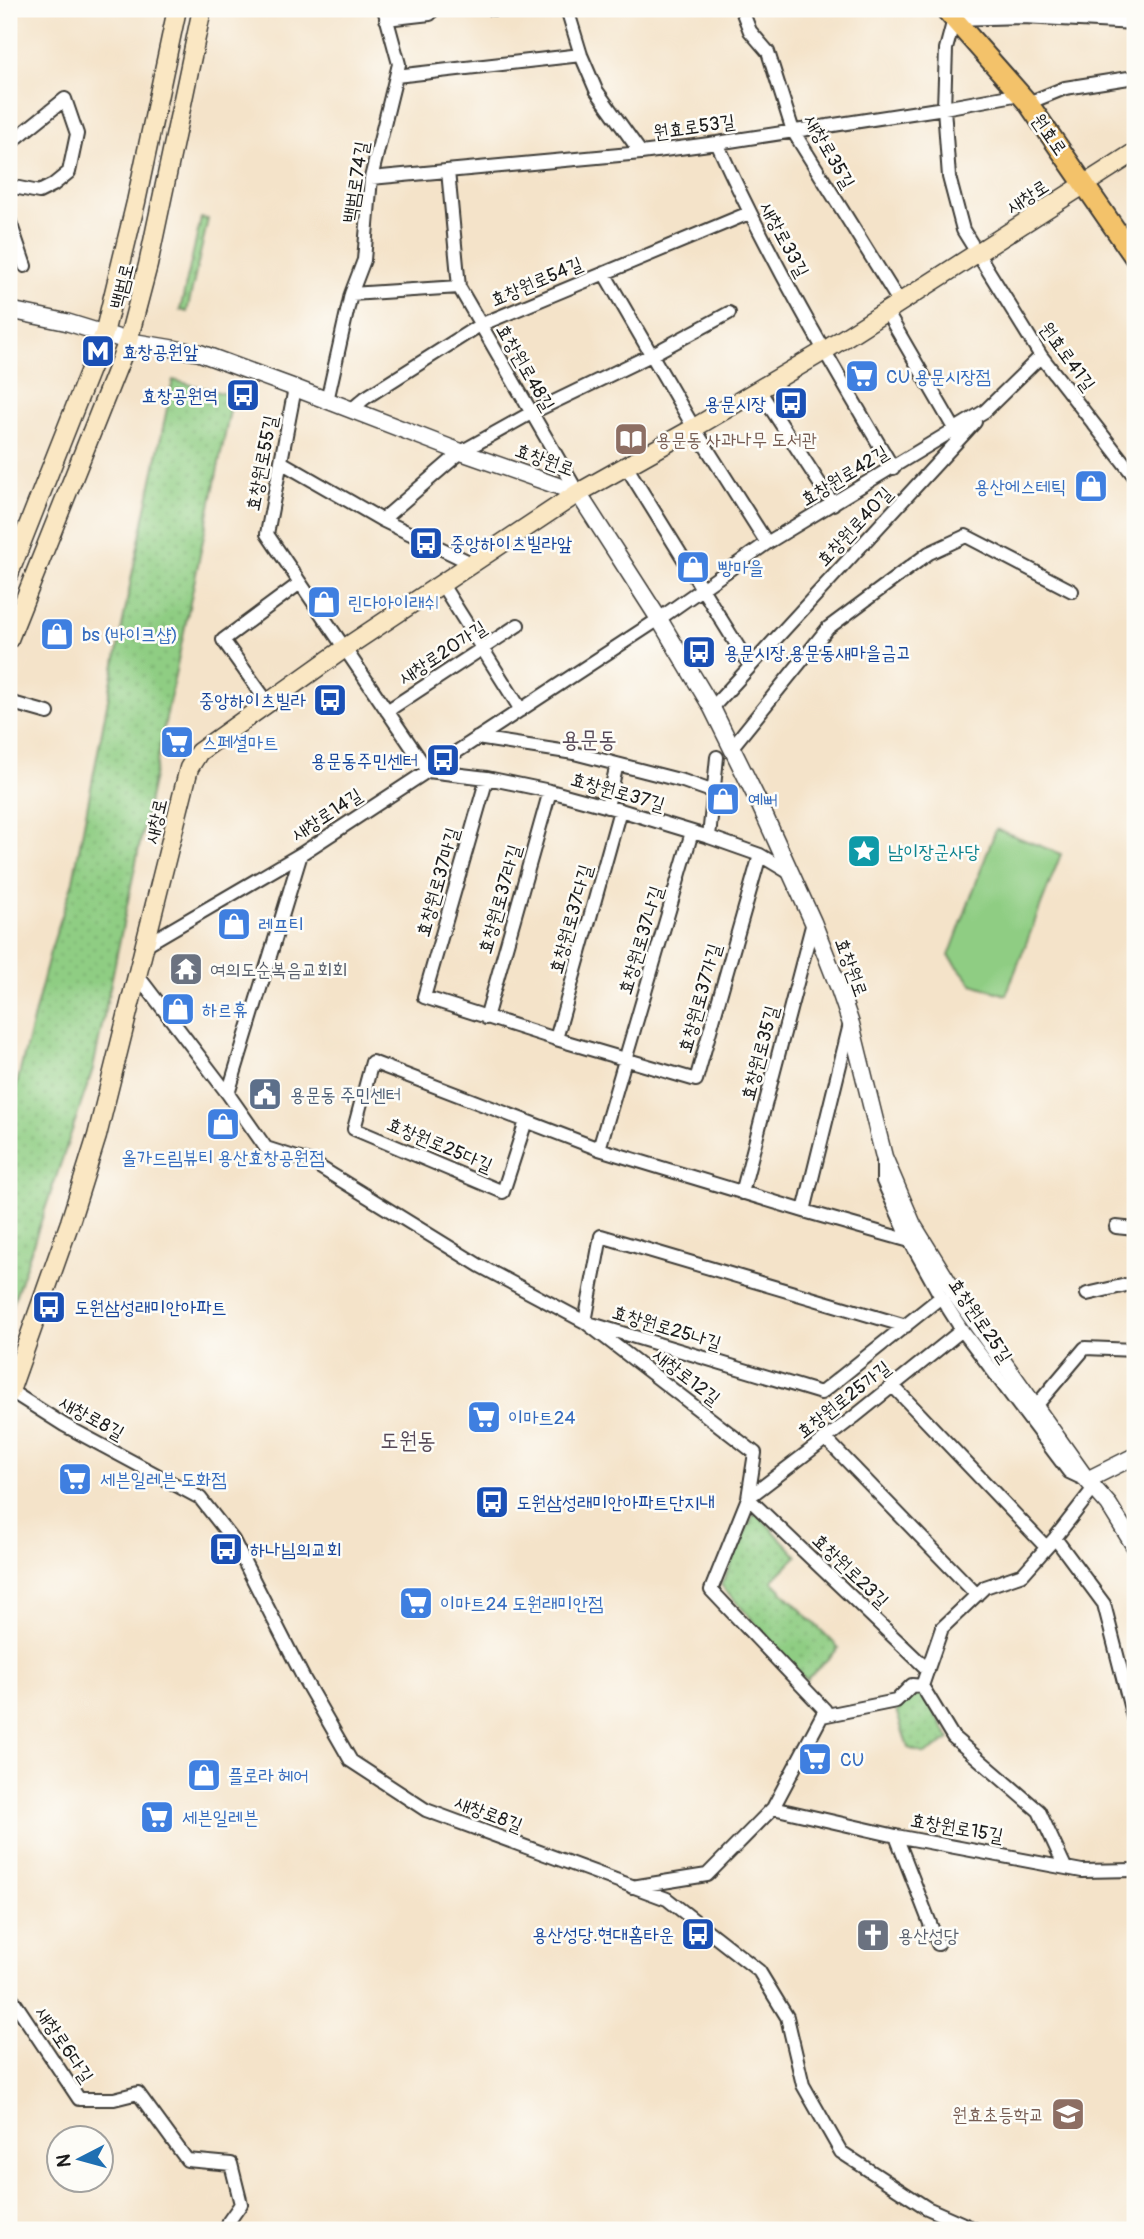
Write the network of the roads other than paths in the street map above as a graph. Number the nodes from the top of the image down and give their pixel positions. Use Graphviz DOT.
graph roads {
  1 [pos="177,9"];
  2 [pos="202,9"];
  3 [pos="429,9"];
  4 [pos="492,9"];
  5 [pos="500,9"];
  6 [pos="566,9"];
  7 [pos="743,13"];
  8 [pos="385,14"];
  9 [pos="949,14"];
  10 [pos="1135,23"];
  11 [pos="582,55"];
  12 [pos="396,76"];
  13 [pos="1135,78"];
  14 [pos="1024,98"];
  15 [pos="944,108"];
  16 [pos="793,131"];
  17 [pos="717,143"];
  18 [pos="9,144"];
  19 [pos="1135,152"];
  20 [pos="641,153"];
  21 [pos="447,171"];
  22 [pos="371,178"];
  23 [pos="1085,184"];
  24 [pos="9,186"];
  25 [pos="136,202"];
  26 [pos="160,206"];
  27 [pos="749,213"];
  28 [pos="9,219"];
  29 [pos="977,253"];
  30 [pos="1135,258"];
  31 [pos="25,266"];
  32 [pos="604,273"];
  33 [pos="459,287"];
  34 [pos="351,294"];
  35 [pos="893,307"];
  36 [pos="9,310"];
  37 [pos="729,313"];
  38 [pos="480,325"];
  39 [pos="104,334"];
  40 [pos="128,341"];
  41 [pos="824,351"];
  42 [pos="651,355"];
  43 [pos="1041,356"];
  44 [pos="295,388"];
  45 [pos="759,390"];
  46 [pos="327,401"];
  47 [pos="351,410"];
  48 [pos="985,411"];
  49 [pos="531,413"];
  50 [pos="694,428"];
  51 [pos="955,429"];
  52 [pos="60,448"];
  53 [pos="461,452"];
  54 [pos="81,457"];
  55 [pos="281,462"];
  56 [pos="626,466"];
  57 [pos="893,468"];
  58 [pos="1135,477"];
  59 [pos="579,494"];
  60 [pos="833,505"];
  61 [pos="382,520"];
  62 [pos="767,543"];
  63 [pos="471,564"];
  64 [pos="9,574"];
  65 [pos="300,583"];
  66 [pos="441,583"];
  67 [pos="702,589"];
  68 [pos="1072,591"];
  69 [pos="659,620"];
  70 [pos="518,625"];
  71 [pos="9,639"];
  72 [pos="345,648"];
  73 [pos="482,649"];
  74 [pos="750,666"];
  75 [pos="9,702"];
  76 [pos="268,703"];
  77 [pos="712,708"];
  78 [pos="521,710"];
  79 [pos="387,711"];
  80 [pos="48,713"];
  81 [pos="477,738"];
  82 [pos="732,747"];
  83 [pos="717,757"];
  84 [pos="617,764"];
  85 [pos="428,771"];
  86 [pos="487,778"];
  87 [pos="550,792"];
  88 [pos="714,792"];
  89 [pos="614,809"];
  90 [pos="692,832"];
  91 [pos="709,837"];
  92 [pos="301,854"];
  93 [pos="760,855"];
  94 [pos="790,873"];
  95 [pos="813,922"];
  96 [pos="147,944"];
  97 [pos="138,976"];
  98 [pos="486,1018"];
  99 [pos="850,1024"];
  100 [pos="556,1039"];
  101 [pos="625,1059"];
  102 [pos="228,1094"];
  103 [pos="526,1121"];
  104 [pos="599,1149"];
  105 [pos="884,1157"];
  106 [pos="742,1193"];
  107 [pos="804,1212"];
  108 [pos="1116,1227"];
  109 [pos="1135,1229"];
  110 [pos="909,1241"];
  111 [pos="1135,1283"];
  112 [pos="1087,1294"];
  113 [pos="942,1297"];
  114 [pos="585,1322"];
  115 [pos="906,1325"];
  116 [pos="962,1330"];
  117 [pos="1135,1350"];
  118 [pos="892,1385"];
  119 [pos="9,1392"];
  120 [pos="1036,1406"];
  121 [pos="826,1438"];
  122 [pos="1135,1456"];
  123 [pos="1090,1484"];
  124 [pos="748,1498"];
  125 [pos="1050,1543"];
  126 [pos="1135,1547"];
  127 [pos="976,1595"];
  128 [pos="928,1670"];
  129 [pos="922,1686"];
  130 [pos="822,1716"];
  131 [pos="1135,1725"];
  132 [pos="773,1808"];
  133 [pos="896,1836"];
  134 [pos="1065,1867"];
  135 [pos="1135,1870"];
  136 [pos="632,1887"];
  137 [pos="938,1944"];
  138 [pos="9,1994"];
  139 [pos="226,2230"];
  140 [pos="977,2230"];
  1 -- 25 [label="main road, 백범로"];
  2 -- 26 [label="main road, 백범로"];
  3 -- 8 [label="street, 백범로74길"];
  4 -- 5 [label="street"];
  6 -- 11 [label="street"];
  7 -- 16 [label="street, 새창로35길"];
  8 -- 12 [label="street, 백범로74길"];
  9 -- 10 [label="street"];
  9 -- 14 [label="main road, 원효로"];
  9 -- 15 [label="street"];
  11 -- 12 [label="street"];
  11 -- 20 [label="street"];
  12 -- 22 [label="street, 백범로74길"];
  13 -- 14 [label="street, 원효로53길"];
  14 -- 15 [label="street, 원효로53길"];
  14 -- 23 [label="main road, 원효로"];
  15 -- 16 [label="street, 원효로53길"];
  15 -- 29 [label="street"];
  16 -- 17 [label="street, 원효로53길"];
  16 -- 35 [label="street, 새창로35길"];
  17 -- 20 [label="street, 원효로53길"];
  17 -- 27 [label="street, 새창로33길"];
  18 -- 24 [label="street"];
  19 -- 23 [label="main road, 새창로"];
  20 -- 21 [label="street, 원효로53길"];
  21 -- 22 [label="street, 원효로53길"];
  21 -- 33 [label="street, 효창원로48길"];
  22 -- 34 [label="street, 백범로74길"];
  23 -- 29 [label="main road, 새창로"];
  23 -- 30 [label="main road, 원효로"];
  25 -- 26 [label="main road"];
  25 -- 39 [label="main road, 백범로"];
  26 -- 40 [label="main road, 백범로"];
  27 -- 32 [label="street, 효창원로54길"];
  27 -- 41 [label="street, 새창로33길"];
  28 -- 31 [label="street"];
  29 -- 35 [label="main road, 새창로"];
  29 -- 43 [label="street, 원효로41길"];
  32 -- 38 [label="street, 효창원로54길"];
  32 -- 42 [label="street"];
  33 -- 34 [label="street"];
  33 -- 38 [label="street, 효창원로48길"];
  34 -- 46 [label="street, 백범로74길"];
  35 -- 41 [label="main road, 새창로"];
  35 -- 51 [label="street"];
  36 -- 39 [label="street, 효창원로"];
  37 -- 42 [label="street"];
  38 -- 47 [label="street, 효창원로54길"];
  38 -- 49 [label="street, 효창원로48길"];
  39 -- 40 [label="street, 효창원로"];
  39 -- 52 [label="main road, 백범로"];
  40 -- 44 [label="street, 효창원로"];
  40 -- 54 [label="main road, 백범로"];
  41 -- 45 [label="main road, 새창로"];
  41 -- 57 [label="street"];
  42 -- 49 [label="street"];
  42 -- 50 [label="street"];
  43 -- 48 [label="street, 효창원로42길"];
  43 -- 58 [label="street, 원효로41길"];
  44 -- 46 [label="street, 효창원로"];
  44 -- 55 [label="street, 효창원로55길"];
  45 -- 50 [label="main road, 새창로"];
  45 -- 60 [label="street"];
  46 -- 47 [label="street, 효창원로"];
  47 -- 53 [label="street, 효창원로"];
  48 -- 51 [label="street, 효창원로42길"];
  48 -- 74 [label="street, 효창원로40길"];
  49 -- 53 [label="street"];
  49 -- 59 [label="street, 효창원로48길"];
  50 -- 56 [label="main road, 새창로"];
  50 -- 62 [label="street"];
  51 -- 57 [label="street, 효창원로42길"];
  52 -- 54 [label="main road"];
  52 -- 64 [label="main road, 백범로"];
  53 -- 59 [label="street, 효창원로"];
  53 -- 61 [label="street"];
  54 -- 71 [label="main road, 백범로"];
  55 -- 61 [label="street"];
  55 -- 65 [label="street, 효창원로55길"];
  56 -- 59 [label="main road, 새창로"];
  56 -- 67 [label="street"];
  57 -- 60 [label="street, 효창원로42길"];
  59 -- 63 [label="main road, 새창로"];
  59 -- 69 [label="street, 효창원로"];
  60 -- 62 [label="street, 효창원로42길"];
  61 -- 63 [label="street"];
  62 -- 67 [label="street, 효창원로42길"];
  63 -- 66 [label="main road, 새창로"];
  65 -- 72 [label="street, 효창원로55길"];
  65 -- 76 [label="street"];
  66 -- 72 [label="main road, 새창로"];
  66 -- 73 [label="street"];
  67 -- 69 [label="street, 효창원로42길"];
  67 -- 74 [label="street"];
  68 -- 82 [label="street"];
  69 -- 77 [label="street, 효창원로"];
  69 -- 78 [label="street, 새창로14길"];
  70 -- 73 [label="street, 새창로20가길"];
  72 -- 76 [label="main road, 새창로"];
  72 -- 79 [label="street, 효창원로55길"];
  73 -- 78 [label="street"];
  73 -- 79 [label="street, 새창로20가길"];
  74 -- 77 [label="street, 효창원로40길"];
  75 -- 80 [label="street"];
  76 -- 96 [label="main road, 새창로"];
  77 -- 82 [label="street, 효창원로"];
  78 -- 81 [label="street, 새창로14길"];
  79 -- 85 [label="street, 효창원로55길"];
  81 -- 84 [label="street"];
  81 -- 85 [label="street, 새창로14길"];
  82 -- 94 [label="street, 효창원로"];
  83 -- 88 [label="street"];
  84 -- 88 [label="street"];
  84 -- 89 [label="street, 효창원로37다길"];
  85 -- 86 [label="street, 효창원로37길"];
  85 -- 92 [label="street, 새창로14길"];
  86 -- 87 [label="street, 효창원로37길"];
  86 -- 98 [label="street, 효창원로37마길"];
  87 -- 89 [label="street, 효창원로37길"];
  87 -- 98 [label="street, 효창원로37라길"];
  88 -- 91 [label="street"];
  89 -- 90 [label="street, 효창원로37길"];
  89 -- 100 [label="street, 효창원로37다길"];
  90 -- 91 [label="street, 효창원로37길"];
  90 -- 101 [label="street, 효창원로37나길"];
  91 -- 93 [label="street, 효창원로37길"];
  92 -- 96 [label="street, 새창로14길"];
  92 -- 102 [label="street"];
  93 -- 94 [label="street, 효창원로37길"];
  93 -- 101 [label="street, 효창원로37가길"];
  94 -- 95 [label="street, 효창원로"];
  95 -- 99 [label="street, 효창원로"];
  95 -- 106 [label="street, 효창원로35길"];
  96 -- 97 [label="main road, 새창로"];
  97 -- 102 [label="street, 새창로12길"];
  97 -- 119 [label="main road, 새창로"];
  98 -- 100 [label="street"];
  99 -- 105 [label="street, 효창원로"];
  99 -- 107 [label="street, 효창원로"];
  100 -- 101 [label="street"];
  101 -- 104 [label="street, 효창원로37나길"];
  102 -- 114 [label="street, 새창로12길"];
  103 -- 103 [label="street, 효창원로25다길"];
  103 -- 104 [label="street, 효창원로25다길"];
  104 -- 106 [label="street, 효창원로25다길"];
  105 -- 110 [label="street, 효창원로25길"];
  105 -- 120 [label="street, 효창원로"];
  106 -- 107 [label="street, 효창원로25다길"];
  107 -- 110 [label="street, 효창원로25다길"];
  108 -- 109 [label="street"];
  110 -- 113 [label="street, 효창원로25길"];
  111 -- 112 [label="street"];
  113 -- 115 [label="street, 효창원로25나길"];
  113 -- 116 [label="street, 효창원로25길"];
  114 -- 115 [label="street, 효창원로25나길"];
  114 -- 115 [label="street, 효창원로25나길"];
  114 -- 124 [label="street, 새창로12길"];
  116 -- 118 [label="street, 효창원로25가길"];
  116 -- 123 [label="street, 효창원로25길"];
  117 -- 120 [label="street"];
  118 -- 121 [label="street, 효창원로25가길"];
  118 -- 125 [label="street"];
  119 -- 136 [label="street, 새창로8길"];
  120 -- 123 [label="street, 효창원로"];
  121 -- 124 [label="street, 효창원로25가길"];
  121 -- 127 [label="street"];
  122 -- 123 [label="street"];
  123 -- 125 [label="street"];
  123 -- 126 [label="street, 효창원로"];
  124 -- 128 [label="street, 효창원로23길"];
  124 -- 130 [label="street, 새창로12길"];
  125 -- 127 [label="street"];
  125 -- 131 [label="street"];
  127 -- 128 [label="street"];
  128 -- 129 [label="street"];
  129 -- 130 [label="street"];
  129 -- 134 [label="street"];
  130 -- 132 [label="street"];
  132 -- 133 [label="street, 효창원로15길"];
  132 -- 136 [label="street"];
  133 -- 134 [label="street, 효창원로15길"];
  133 -- 137 [label="street"];
  134 -- 135 [label="street, 효창원로15길"];
  136 -- 140 [label="street, 새창로8길"];
  138 -- 139 [label="street, 새창로6다길"];
}
